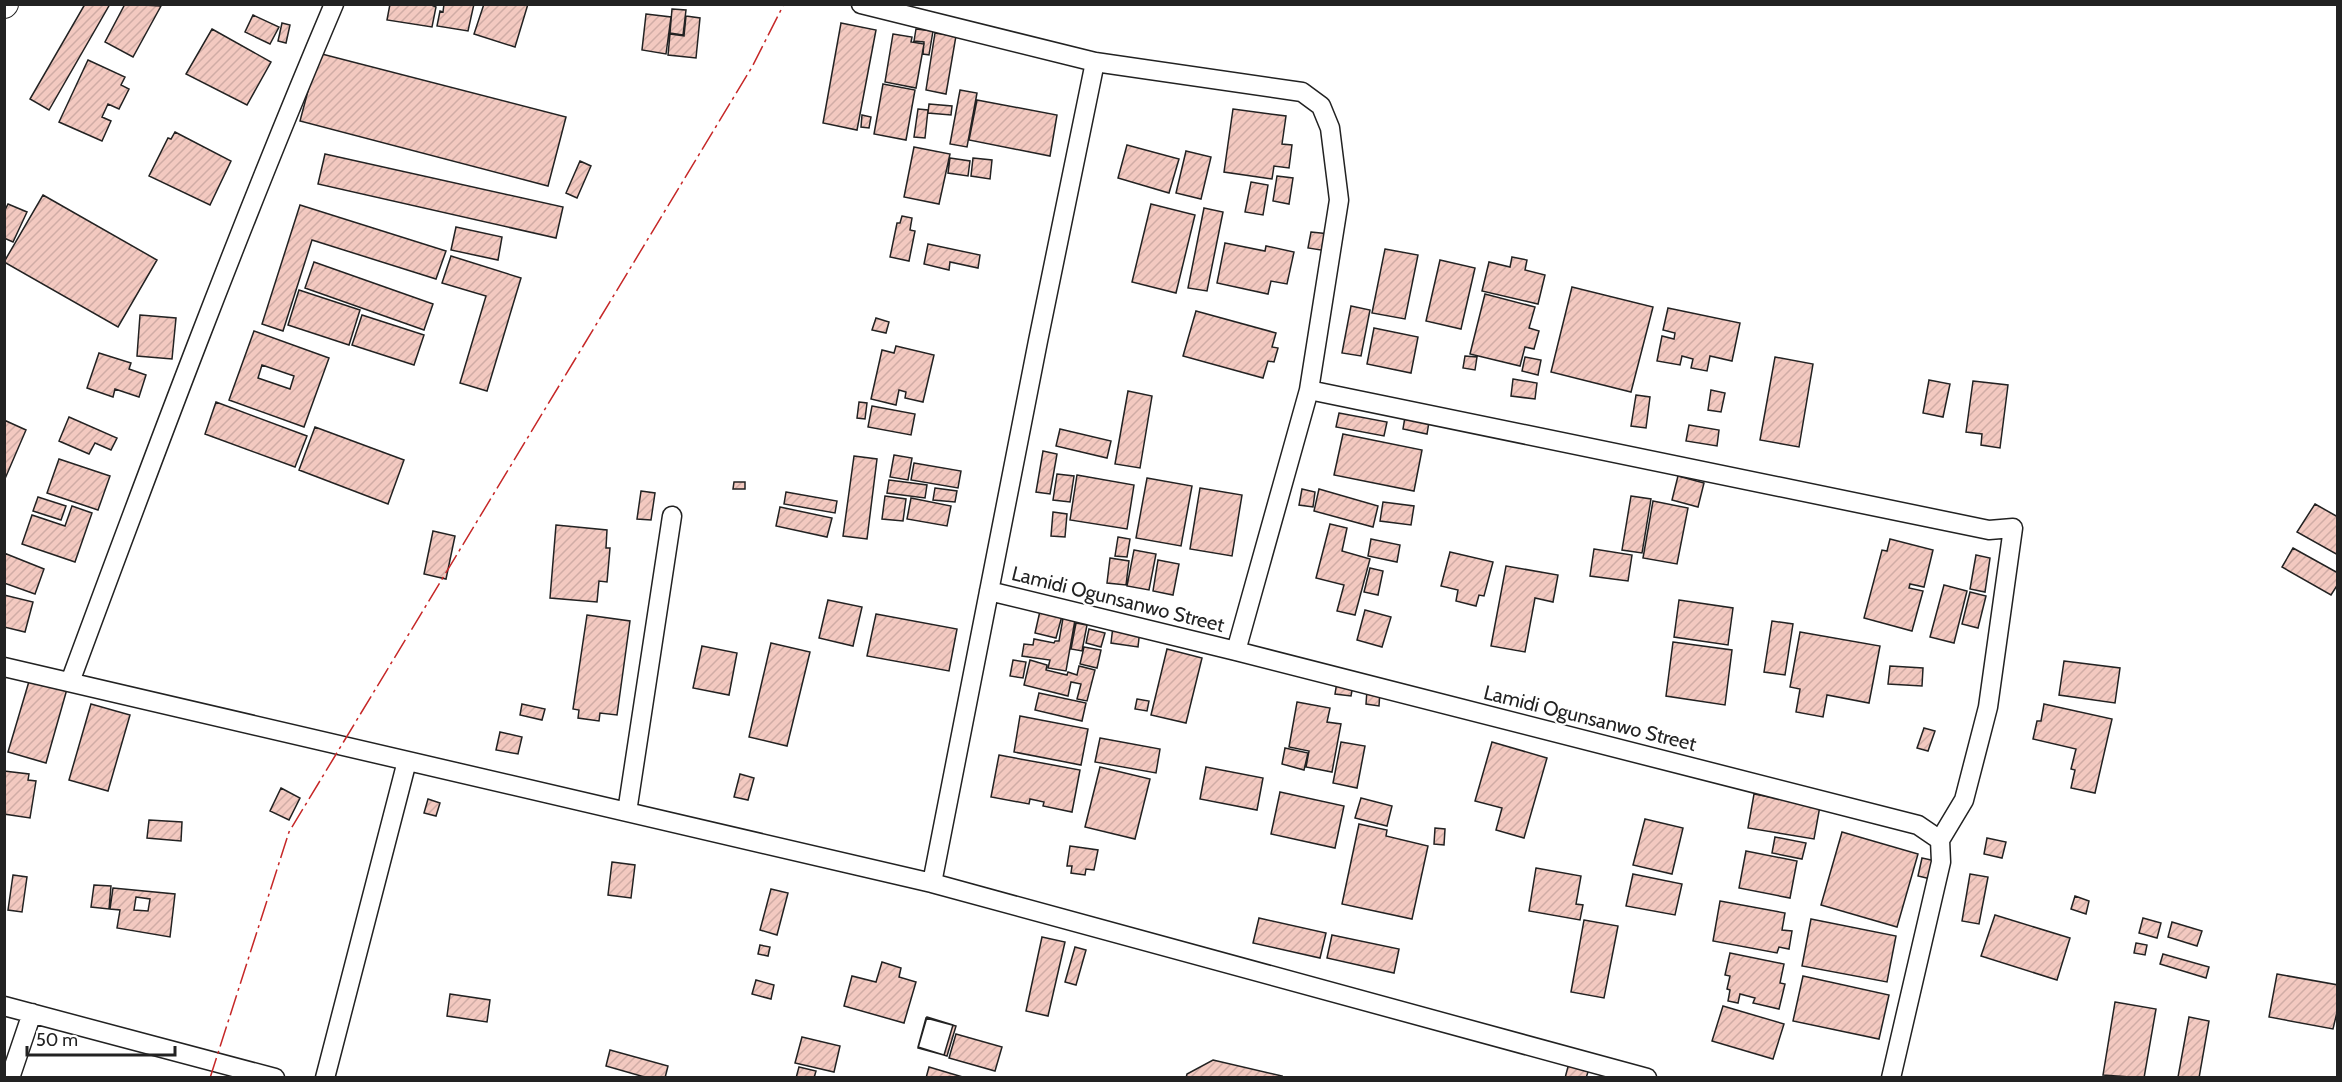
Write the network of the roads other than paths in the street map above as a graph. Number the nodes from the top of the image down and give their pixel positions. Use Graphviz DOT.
graph roads {
  1 [pos="334,4"];
  2 [pos="861,4"];
  3 [pos="1095,62"];
  4 [pos="1309,390"];
  5 [pos="672,516"];
  6 [pos="989,591"];
  7 [pos="1236,651"];
  8 [pos="4,667"];
  9 [pos="70,682"];
  10 [pos="407,761"];
  11 [pos="627,812"];
  12 [pos="1940,840"];
  13 [pos="932,883"];
  14 [pos="4,1006"];
  15 [pos="32,1013"];
  16 [pos="10,1077"];
  17 [pos="275,1077"];
  18 [pos="325,1077"];
  19 [pos="1647,1077"];
  20 [pos="1892,1077"];
  1 -- 9 [label="street"];
  2 -- 3 [label="street"];
  3 -- 4 [label="street"];
  3 -- 6 [label="street"];
  4 -- 7 [label="street"];
  4 -- 12 [label="street"];
  5 -- 11 [label="street"];
  6 -- 7 [label="street, Lamidi Ogunsanwo Street"];
  6 -- 13 [label="street"];
  7 -- 12 [label="street, Lamidi Ogunsanwo Street"];
  8 -- 9 [label="street"];
  9 -- 10 [label="street"];
  10 -- 11 [label="street"];
  10 -- 18 [label="street"];
  11 -- 13 [label="street"];
  12 -- 20 [label="street"];
  13 -- 19 [label="street"];
  14 -- 15 [label="street"];
  15 -- 16 [label="street"];
  15 -- 17 [label="street"];
}
